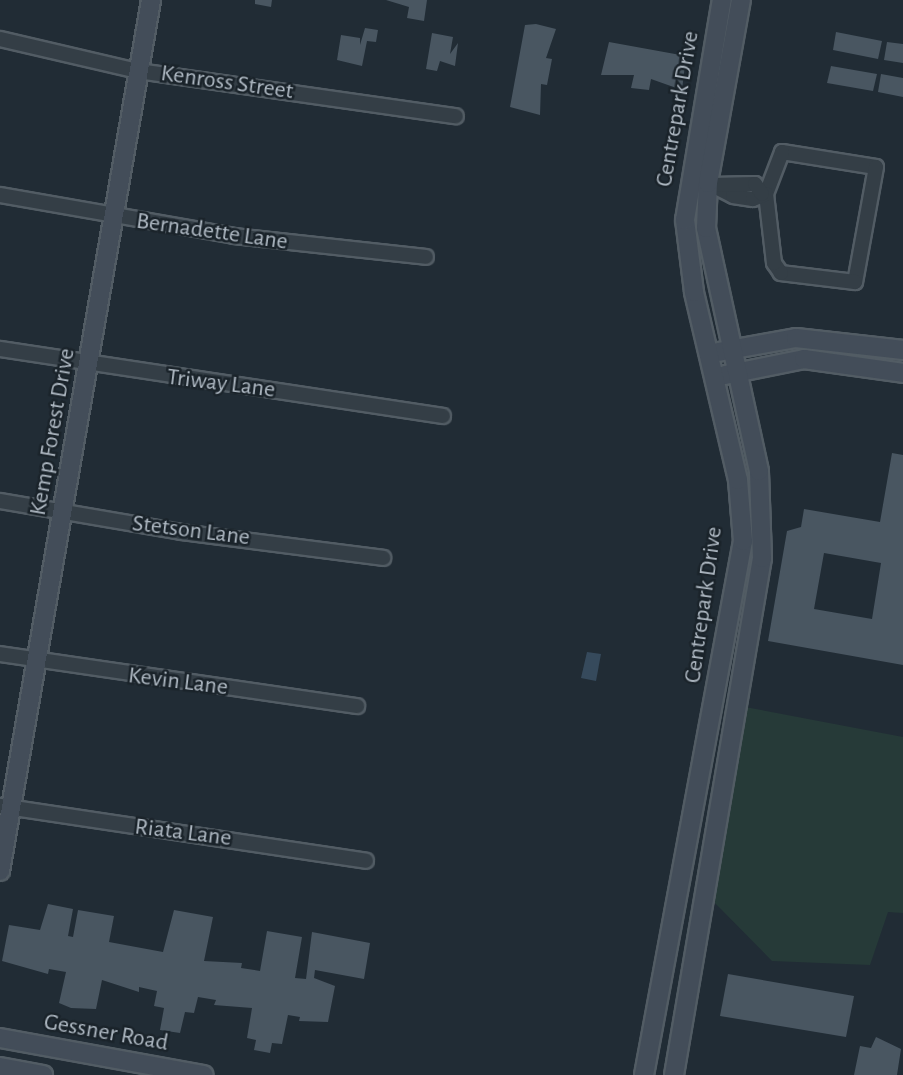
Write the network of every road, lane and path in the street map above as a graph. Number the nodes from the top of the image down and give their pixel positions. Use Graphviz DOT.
graph roads {
  1 [pos="151,0"];
  2 [pos="721,4"];
  3 [pos="740,5"];
  4 [pos="0,39"];
  5 [pos="138,71"];
  6 [pos="456,116"];
  7 [pos="689,184"];
  8 [pos="710,184"];
  9 [pos="764,194"];
  10 [pos="0,195"];
  11 [pos="114,219"];
  12 [pos="426,257"];
  13 [pos="0,349"];
  14 [pos="730,350"];
  15 [pos="903,350"];
  16 [pos="709,354"];
  17 [pos="88,366"];
  18 [pos="735,371"];
  19 [pos="903,373"];
  20 [pos="715,379"];
  21 [pos="443,416"];
  22 [pos="0,501"];
  23 [pos="63,514"];
  24 [pos="742,529"];
  25 [pos="763,530"];
  26 [pos="383,558"];
  27 [pos="0,654"];
  28 [pos="38,661"];
  29 [pos="718,678"];
  30 [pos="740,681"];
  31 [pos="357,706"];
  32 [pos="6,807"];
  33 [pos="689,835"];
  34 [pos="711,838"];
  35 [pos="366,861"];
  36 [pos="0,871"];
  37 [pos="661,989"];
  38 [pos="684,992"];
  39 [pos="0,1038"];
  40 [pos="0,1067"];
  41 [pos="43,1075"];
  42 [pos="204,1075"];
  43 [pos="644,1075"];
  44 [pos="674,1075"];
  1 -- 5 [label="street, Kemp Forest Drive"];
  2 -- 3 [label="street"];
  2 -- 7 [label="street, Centrepark Drive"];
  3 -- 8 [label="street, Centrepark Drive"];
  4 -- 5 [label="street, Kenross Street"];
  5 -- 6 [label="street, Kenross Street"];
  5 -- 11 [label="street, Kemp Forest Drive"];
  7 -- 8 [label="street"];
  7 -- 16 [label="street, Centrepark Drive"];
  8 -- 9 [label="street"];
  8 -- 14 [label="street, Centrepark Drive"];
  9 -- 9 [label="street"];
  10 -- 11 [label="street, Bernadette Lane"];
  11 -- 12 [label="street, Bernadette Lane"];
  11 -- 17 [label="street, Kemp Forest Drive"];
  13 -- 17 [label="street, Triway Lane"];
  14 -- 15 [label="street"];
  14 -- 16 [label="street"];
  14 -- 18 [label="street, Centrepark Drive"];
  16 -- 20 [label="street, Centrepark Drive"];
  17 -- 21 [label="street, Triway Lane"];
  17 -- 23 [label="street, Kemp Forest Drive"];
  18 -- 19 [label="street"];
  18 -- 20 [label="street"];
  18 -- 25 [label="street, Centrepark Drive"];
  20 -- 24 [label="street, Centrepark Drive"];
  22 -- 23 [label="street, Stetson Lane"];
  23 -- 26 [label="street, Stetson Lane"];
  23 -- 28 [label="street, Kemp Forest Drive"];
  24 -- 25 [label="street"];
  24 -- 29 [label="street, Centrepark Drive"];
  25 -- 30 [label="street, Centrepark Drive"];
  27 -- 28 [label="street, Kevin Lane"];
  28 -- 31 [label="street, Kevin Lane"];
  28 -- 32 [label="street, Kemp Forest Drive"];
  29 -- 30 [label="street"];
  29 -- 33 [label="street, Centrepark Drive"];
  30 -- 34 [label="street, Centrepark Drive"];
  32 -- 35 [label="street, Riata Lane"];
  32 -- 36 [label="street, Kemp Forest Drive"];
  33 -- 34 [label="street"];
  33 -- 37 [label="street, Centrepark Drive"];
  34 -- 38 [label="street, Centrepark Drive"];
  37 -- 38 [label="street"];
  37 -- 43 [label="street, Centrepark Drive"];
  38 -- 44 [label="street, Centrepark Drive"];
  39 -- 42 [label="street, Gessner Road"];
  40 -- 41 [label="street"];
}
